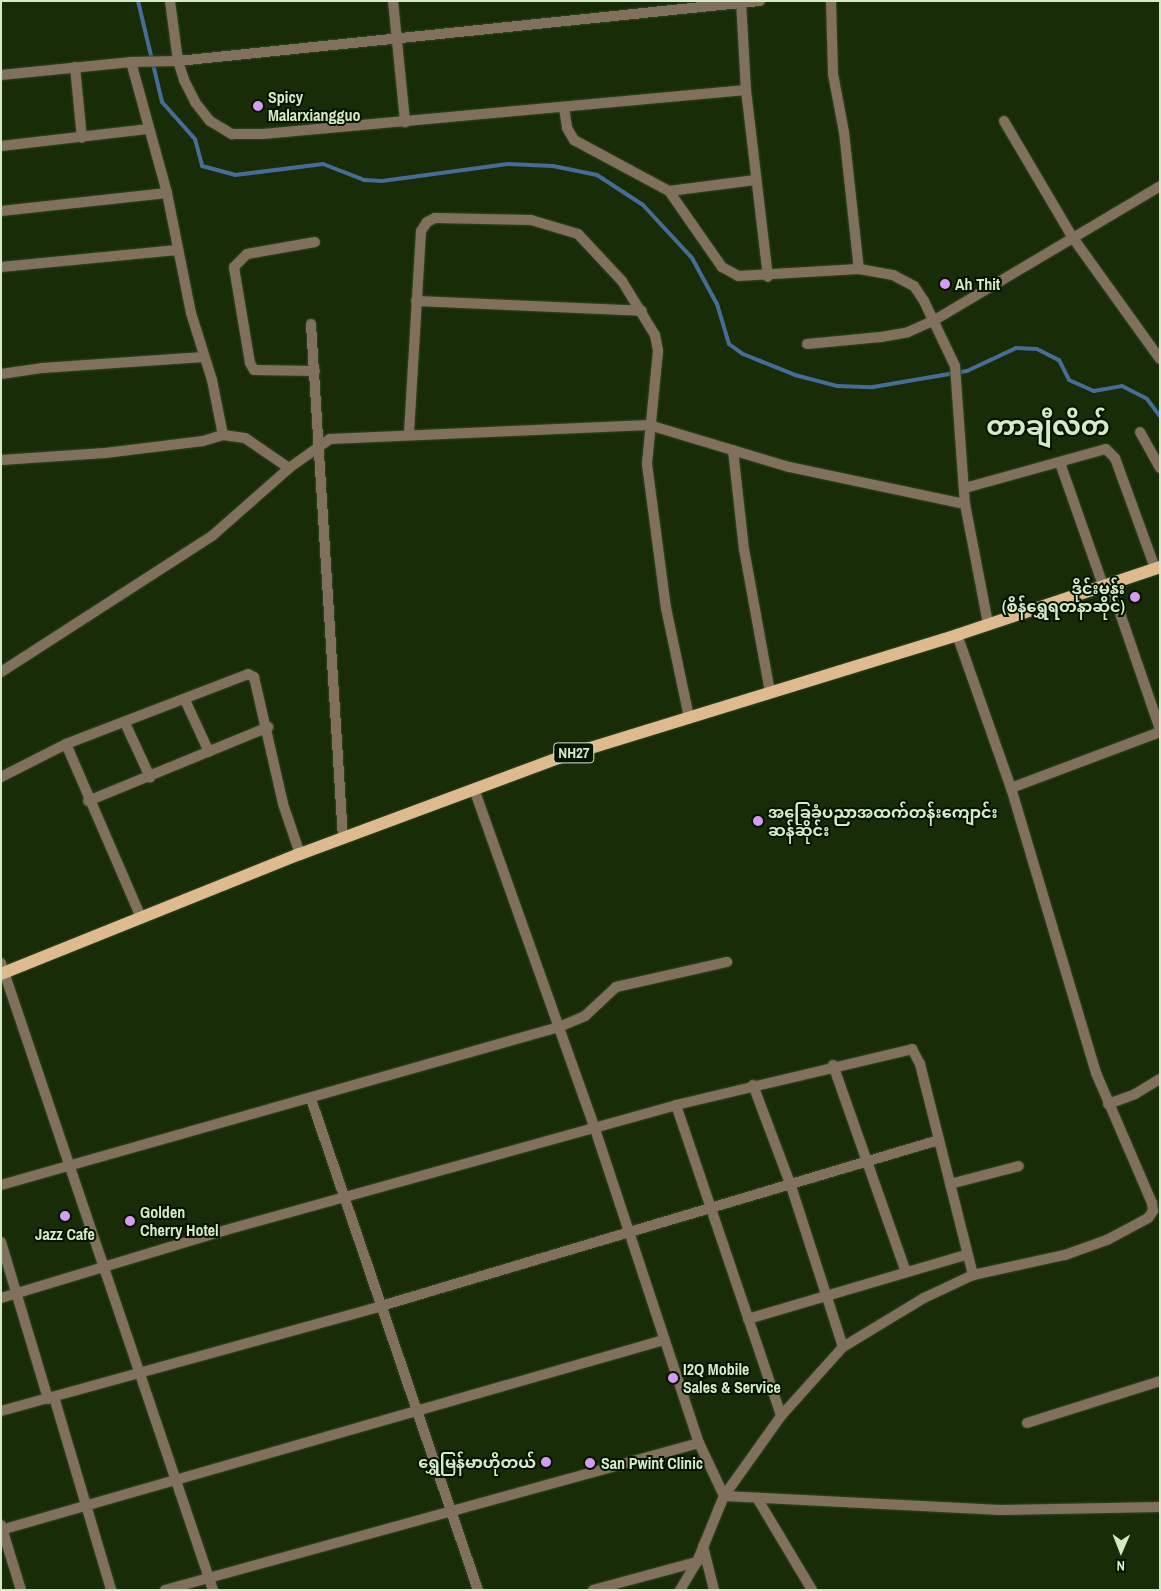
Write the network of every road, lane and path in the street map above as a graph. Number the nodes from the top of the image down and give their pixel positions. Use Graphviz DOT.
graph roads {
  1 [pos="170,1"];
  2 [pos="393,1"];
  3 [pos="760,1"];
  4 [pos="831,1"];
  5 [pos="741,2"];
  6 [pos="397,40"];
  7 [pos="178,61"];
  8 [pos="130,62"];
  9 [pos="75,67"];
  10 [pos="1,75"];
  11 [pos="746,90"];
  12 [pos="564,108"];
  13 [pos="1004,121"];
  14 [pos="405,122"];
  15 [pos="149,128"];
  16 [pos="82,138"];
  17 [pos="1,146"];
  18 [pos="755,180"];
  19 [pos="1160,186"];
  20 [pos="669,191"];
  21 [pos="167,193"];
  22 [pos="1,211"];
  23 [pos="1073,238"];
  24 [pos="315,242"];
  25 [pos="177,250"];
  26 [pos="1,267"];
  27 [pos="859,269"];
  28 [pos="768,277"];
  29 [pos="416,301"];
  30 [pos="642,311"];
  31 [pos="933,321"];
  32 [pos="311,324"];
  33 [pos="808,344"];
  34 [pos="204,358"];
  35 [pos="1160,359"];
  36 [pos="315,371"];
  37 [pos="1,374"];
  38 [pos="649,425"];
  39 [pos="1140,432"];
  40 [pos="409,433"];
  41 [pos="223,435"];
  42 [pos="317,449"];
  43 [pos="732,450"];
  44 [pos="1,460"];
  45 [pos="1060,463"];
  46 [pos="289,468"];
  47 [pos="1160,468"];
  48 [pos="965,488"];
  49 [pos="965,504"];
  50 [pos="1158,567"];
  51 [pos="1106,585"];
  52 [pos="988,624"];
  53 [pos="957,635"];
  54 [pos="1,672"];
  55 [pos="770,692"];
  56 [pos="185,700"];
  57 [pos="689,717"];
  58 [pos="125,724"];
  59 [pos="268,727"];
  60 [pos="1160,730"];
  61 [pos="66,744"];
  62 [pos="209,752"];
  63 [pos="1,777"];
  64 [pos="150,777"];
  65 [pos="1010,788"];
  66 [pos="474,789"];
  67 [pos="88,801"];
  68 [pos="344,838"];
  69 [pos="300,854"];
  70 [pos="141,917"];
  71 [pos="727,962"];
  72 [pos="2,970"];
  73 [pos="559,1027"];
  74 [pos="833,1065"];
  75 [pos="1160,1079"];
  76 [pos="753,1084"];
  77 [pos="311,1099"];
  78 [pos="1108,1104"];
  79 [pos="676,1105"];
  80 [pos="595,1129"];
  81 [pos="939,1140"];
  82 [pos="867,1162"];
  83 [pos="69,1165"];
  84 [pos="1019,1166"];
  85 [pos="950,1184"];
  86 [pos="1,1185"];
  87 [pos="791,1186"];
  88 [pos="347,1199"];
  89 [pos="711,1210"];
  90 [pos="629,1232"];
  91 [pos="1,1242"];
  92 [pos="966,1255"];
  93 [pos="106,1266"];
  94 [pos="906,1272"];
  95 [pos="973,1275"];
  96 [pos="18,1294"];
  97 [pos="826,1294"];
  98 [pos="1,1298"];
  99 [pos="381,1306"];
  100 [pos="748,1319"];
  101 [pos="664,1340"];
  102 [pos="843,1346"];
  103 [pos="140,1373"];
  104 [pos="1160,1381"];
  105 [pos="51,1398"];
  106 [pos="1,1411"];
  107 [pos="419,1411"];
  108 [pos="781,1416"];
  109 [pos="1027,1422"];
  110 [pos="699,1443"];
  111 [pos="176,1480"];
  112 [pos="724,1496"];
  113 [pos="757,1498"];
  114 [pos="87,1504"];
  115 [pos="1160,1507"];
  116 [pos="452,1512"];
  117 [pos="2,1528"];
  118 [pos="703,1546"];
  119 [pos="697,1562"];
  120 [pos="209,1577"];
  121 [pos="21,1590"];
  122 [pos="111,1590"];
  123 [pos="165,1590"];
  124 [pos="213,1590"];
  125 [pos="478,1590"];
  126 [pos="593,1590"];
  127 [pos="680,1590"];
  128 [pos="714,1590"];
  129 [pos="812,1590"];
  1 -- 7 [label="street"];
  2 -- 6 [label="street"];
  3 -- 5 [label="street"];
  4 -- 27 [label="street"];
  5 -- 6 [label="street"];
  5 -- 11 [label="street"];
  6 -- 7 [label="street"];
  6 -- 14 [label="street"];
  7 -- 8 [label="street"];
  7 -- 14 [label="street"];
  8 -- 9 [label="street"];
  8 -- 15 [label="street"];
  9 -- 10 [label="street"];
  9 -- 16 [label="street"];
  11 -- 12 [label="street"];
  11 -- 18 [label="street"];
  12 -- 14 [label="street"];
  12 -- 20 [label="street"];
  13 -- 23 [label="street"];
  15 -- 16 [label="street"];
  15 -- 21 [label="street"];
  16 -- 17 [label="street"];
  18 -- 20 [label="street"];
  18 -- 28 [label="street"];
  19 -- 23 [label="street"];
  20 -- 28 [label="street"];
  21 -- 22 [label="street"];
  21 -- 25 [label="street"];
  23 -- 31 [label="street"];
  23 -- 35 [label="street"];
  24 -- 36 [label="street"];
  25 -- 26 [label="street"];
  25 -- 34 [label="street"];
  27 -- 28 [label="street"];
  27 -- 31 [label="street"];
  29 -- 30 [label="street"];
  29 -- 30 [label="street"];
  29 -- 40 [label="street"];
  30 -- 38 [label="street"];
  31 -- 33 [label="street"];
  31 -- 48 [label="street"];
  32 -- 36 [label="street"];
  34 -- 37 [label="street"];
  34 -- 41 [label="street"];
  36 -- 42 [label="street"];
  38 -- 40 [label="street"];
  38 -- 43 [label="street"];
  38 -- 57 [label="street"];
  39 -- 47 [label="street"];
  40 -- 42 [label="street"];
  41 -- 44 [label="street"];
  41 -- 46 [label="street"];
  42 -- 46 [label="street"];
  42 -- 68 [label="street"];
  43 -- 49 [label="street"];
  43 -- 55 [label="street"];
  45 -- 48 [label="street"];
  45 -- 50 [label="street"];
  45 -- 51 [label="street"];
  46 -- 54 [label="street"];
  48 -- 49 [label="street"];
  49 -- 52 [label="street"];
  50 -- 51 [label="main road, NH27"];
  51 -- 52 [label="main road, NH27"];
  51 -- 60 [label="street"];
  52 -- 53 [label="main road, NH27"];
  53 -- 55 [label="main road, NH27"];
  53 -- 65 [label="street"];
  55 -- 57 [label="main road, NH27"];
  56 -- 58 [label="street"];
  56 -- 59 [label="street"];
  56 -- 62 [label="street"];
  57 -- 66 [label="main road, NH27"];
  58 -- 61 [label="street"];
  58 -- 64 [label="street"];
  59 -- 62 [label="street"];
  59 -- 69 [label="street"];
  60 -- 65 [label="street"];
  61 -- 63 [label="street"];
  61 -- 67 [label="street"];
  62 -- 64 [label="street"];
  64 -- 67 [label="street"];
  65 -- 78 [label="street"];
  66 -- 68 [label="main road, NH27"];
  66 -- 73 [label="street"];
  67 -- 70 [label="street"];
  68 -- 69 [label="main road, NH27"];
  69 -- 70 [label="main road, NH27"];
  70 -- 72 [label="main road, NH27"];
  71 -- 73 [label="street"];
  72 -- 83 [label="street"];
  73 -- 77 [label="street"];
  73 -- 80 [label="street"];
  74 -- 76 [label="street"];
  74 -- 81 [label="street"];
  74 -- 82 [label="street"];
  75 -- 78 [label="street"];
  76 -- 79 [label="street"];
  76 -- 87 [label="street"];
  77 -- 83 [label="street"];
  77 -- 88 [label="street"];
  78 -- 95 [label="street"];
  79 -- 80 [label="street"];
  79 -- 89 [label="street"];
  80 -- 88 [label="street"];
  80 -- 90 [label="street"];
  81 -- 82 [label="street"];
  81 -- 85 [label="street"];
  82 -- 87 [label="street"];
  82 -- 94 [label="street"];
  83 -- 86 [label="street"];
  83 -- 93 [label="street"];
  84 -- 85 [label="street"];
  85 -- 92 [label="street"];
  87 -- 89 [label="street"];
  87 -- 97 [label="street"];
  88 -- 93 [label="street"];
  88 -- 99 [label="street"];
  89 -- 90 [label="street"];
  89 -- 100 [label="street"];
  90 -- 99 [label="street"];
  90 -- 101 [label="street"];
  91 -- 96 [label="street"];
  92 -- 94 [label="street"];
  92 -- 95 [label="street"];
  93 -- 96 [label="street"];
  93 -- 103 [label="street"];
  94 -- 97 [label="street"];
  95 -- 102 [label="street"];
  96 -- 98 [label="street"];
  96 -- 105 [label="street"];
  97 -- 100 [label="street"];
  97 -- 102 [label="street"];
  99 -- 103 [label="street"];
  99 -- 107 [label="street"];
  100 -- 108 [label="street"];
  101 -- 107 [label="street"];
  101 -- 110 [label="street"];
  102 -- 108 [label="street"];
  103 -- 105 [label="street"];
  103 -- 111 [label="street"];
  104 -- 109 [label="street"];
  105 -- 106 [label="street"];
  105 -- 114 [label="street"];
  107 -- 111 [label="street"];
  107 -- 116 [label="street"];
  108 -- 112 [label="street"];
  110 -- 112 [label="street"];
  110 -- 116 [label="street"];
  111 -- 114 [label="street"];
  111 -- 120 [label="street"];
  112 -- 113 [label="street"];
  112 -- 118 [label="street"];
  113 -- 115 [label="street"];
  113 -- 129 [label="street"];
  114 -- 117 [label="street"];
  114 -- 122 [label="street"];
  116 -- 120 [label="street"];
  116 -- 125 [label="street"];
  117 -- 121 [label="street"];
  118 -- 119 [label="street"];
  118 -- 128 [label="street"];
  119 -- 126 [label="street"];
  119 -- 127 [label="street"];
  120 -- 123 [label="street"];
  120 -- 124 [label="street"];
}
